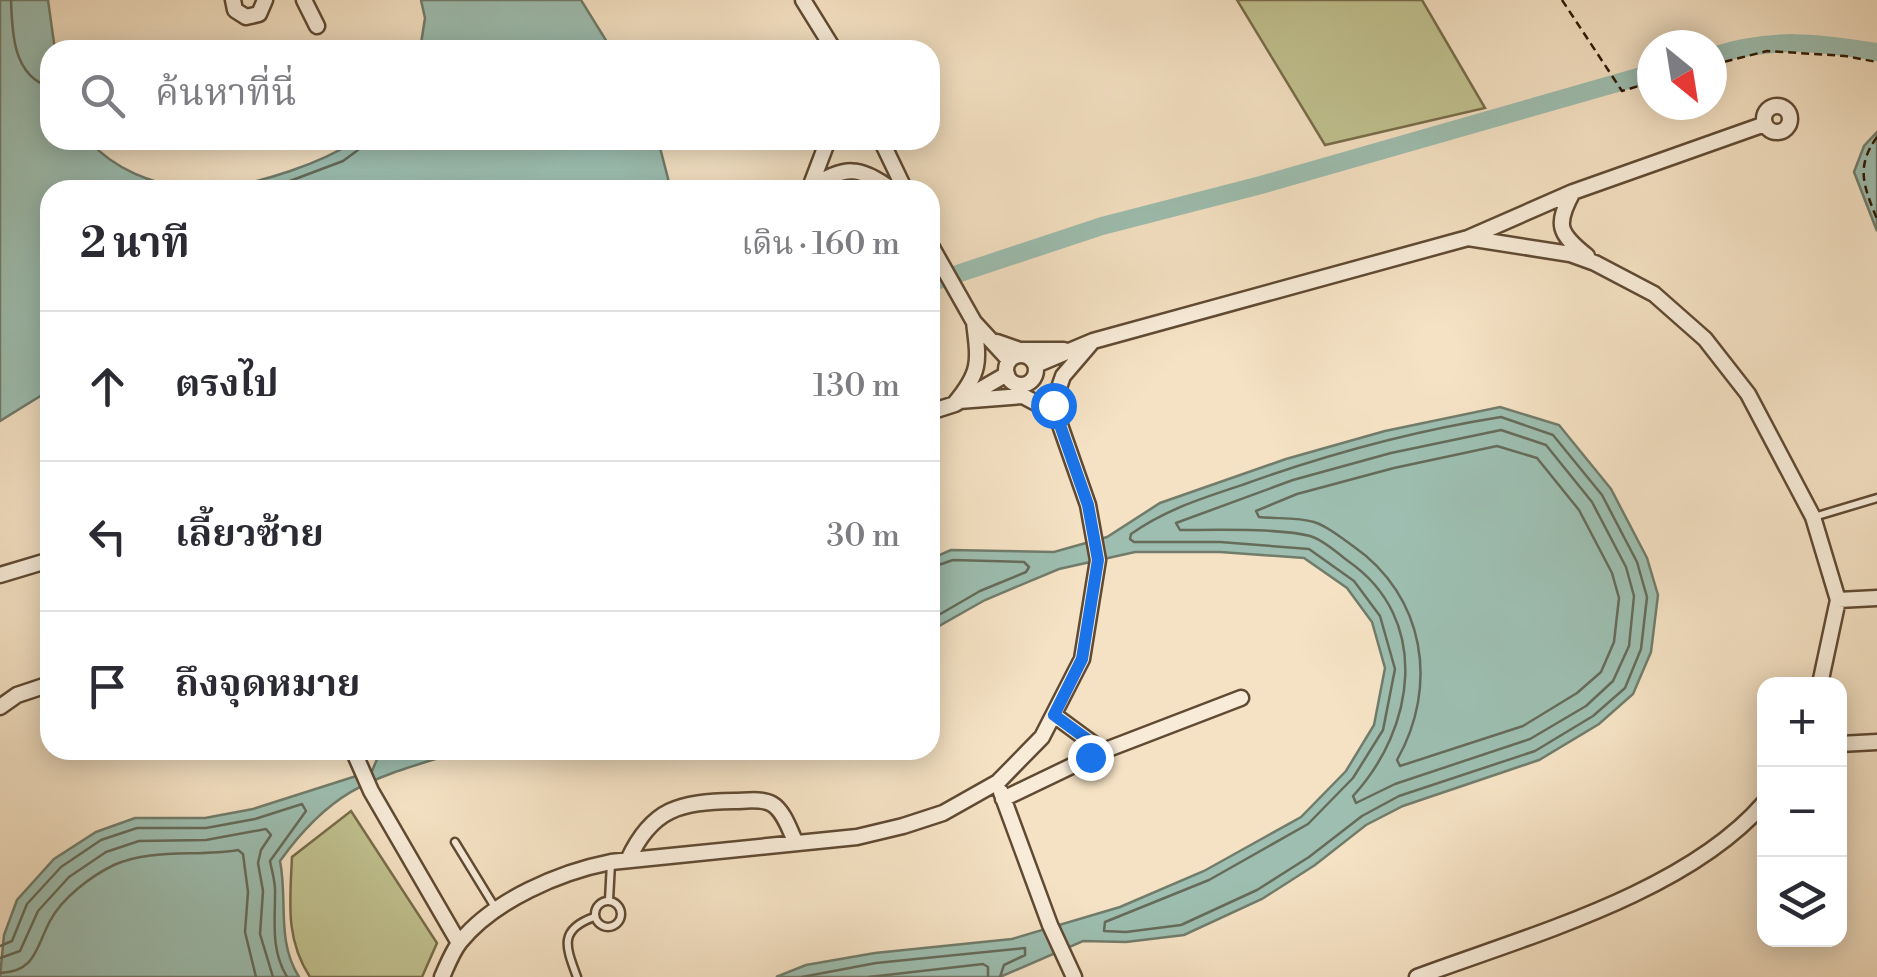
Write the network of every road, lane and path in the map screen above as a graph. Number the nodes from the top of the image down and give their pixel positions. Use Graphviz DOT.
graph roads {
  1 [pos="233,0"];
  2 [pos="265,0"];
  3 [pos="304,0"];
  4 [pos="803,0"];
  5 [pos="1562,0"];
  6 [pos="317,26"];
  7 [pos="828,40"];
  8 [pos="1727,61"];
  9 [pos="1877,62"];
  10 [pos="1637,86"];
  11 [pos="1764,124"];
  12 [pos="1877,137"];
  13 [pos="824,150"];
  14 [pos="886,150"];
  15 [pos="813,180"];
  16 [pos="823,180"];
  17 [pos="878,180"];
  18 [pos="900,180"];
  19 [pos="1573,192"];
  20 [pos="1877,219"];
  21 [pos="1468,238"];
  22 [pos="940,263"];
  23 [pos="1595,263"];
  24 [pos="977,326"];
  25 [pos="1094,341"];
  26 [pos="1074,349"];
  27 [pos="1008,367"];
  28 [pos="1035,372"];
  29 [pos="957,403"];
  30 [pos="940,409"];
  31 [pos="1055,410"];
  32 [pos="1877,498"];
  33 [pos="1813,517"];
  34 [pos="40,563"];
  35 [pos="0,575"];
  36 [pos="1877,598"];
  37 [pos="1838,600"];
  38 [pos="1822,677"];
  39 [pos="40,687"];
  40 [pos="0,692"];
  41 [pos="17,695"];
  42 [pos="1241,698"];
  43 [pos="0,707"];
  44 [pos="1054,715"];
  45 [pos="1877,742"];
  46 [pos="1847,744"];
  47 [pos="1103,751"];
  48 [pos="357,760"];
  49 [pos="998,782"];
  50 [pos="1003,799"];
  51 [pos="1757,811"];
  52 [pos="455,842"];
  53 [pos="796,843"];
  54 [pos="628,860"];
  55 [pos="611,862"];
  56 [pos="609,901"];
  57 [pos="497,912"];
  58 [pos="594,917"];
  59 [pos="459,943"];
  60 [pos="1071,970"];
  61 [pos="442,977"];
  62 [pos="577,977"];
  63 [pos="1417,977"];
  1 -- 2 [label="street"];
  3 -- 6 [label="street"];
  4 -- 7 [label="street"];
  5 -- 10 [label="path"];
  8 -- 9 [label="path"];
  11 -- 19 [label="street"];
  12 -- 20 [label="path"];
  13 -- 15 [label="street"];
  14 -- 18 [label="street"];
  16 -- 17 [label="street"];
  19 -- 21 [label="street"];
  19 -- 23 [label="street"];
  21 -- 23 [label="street"];
  21 -- 25 [label="street"];
  22 -- 24 [label="street"];
  23 -- 33 [label="street"];
  24 -- 26 [label="street"];
  24 -- 27 [label="street"];
  24 -- 29 [label="street"];
  25 -- 26 [label="street"];
  25 -- 31 [label="street"];
  26 -- 28 [label="street"];
  27 -- 28 [label="street"];
  27 -- 28 [label="street"];
  27 -- 29 [label="street"];
  28 -- 31 [label="street"];
  29 -- 30 [label="street"];
  29 -- 31 [label="street"];
  31 -- 44 [label="street"];
  32 -- 33 [label="lane"];
  33 -- 37 [label="street"];
  34 -- 35 [label="street"];
  36 -- 37 [label="street"];
  37 -- 38 [label="street"];
  39 -- 41 [label="street"];
  40 -- 41 [label="street"];
  41 -- 43 [label="street"];
  42 -- 47 [label="street"];
  44 -- 47 [label="street"];
  44 -- 49 [label="street"];
  45 -- 46 [label="street"];
  47 -- 50 [label="street"];
  48 -- 59 [label="street"];
  49 -- 50 [label="street"];
  49 -- 53 [label="street"];
  50 -- 60 [label="street"];
  51 -- 63 [label="street"];
  52 -- 57 [label="lane"];
  53 -- 54 [label="street"];
  53 -- 54 [label="street"];
  54 -- 55 [label="street"];
  55 -- 56 [label="lane"];
  55 -- 57 [label="street"];
  56 -- 58 [label="lane"];
  56 -- 58 [label="lane"];
  57 -- 59 [label="street"];
  58 -- 62 [label="lane"];
  59 -- 61 [label="street"];
}
